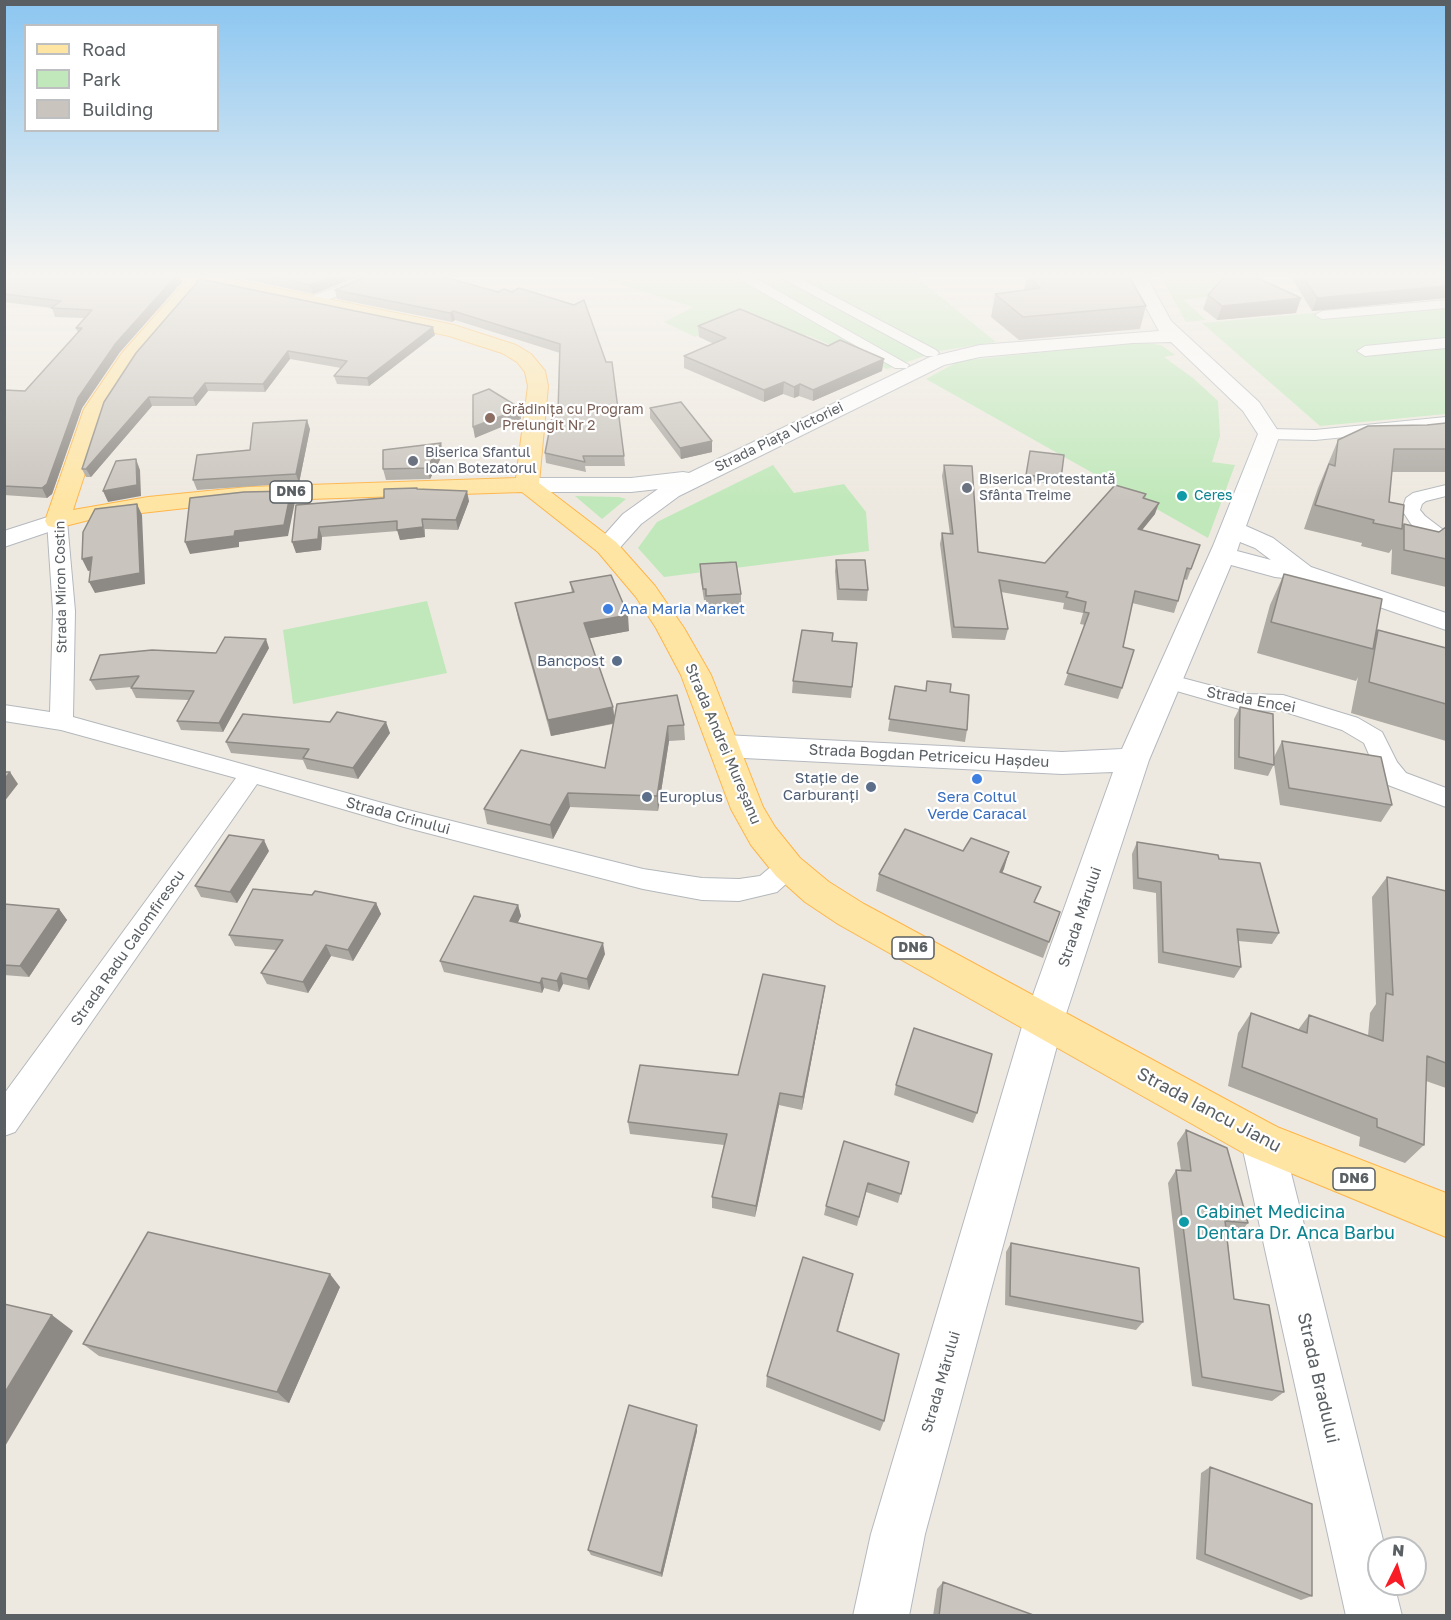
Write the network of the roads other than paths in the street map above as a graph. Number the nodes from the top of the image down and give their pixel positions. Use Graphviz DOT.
graph roads {
  1 [pos="134,351"];
  2 [pos="512,351"];
  3 [pos="877,351"];
  4 [pos="926,351"];
  5 [pos="989,351"];
  6 [pos="1191,351"];
  7 [pos="1365,351"];
  8 [pos="1369,351"];
  9 [pos="931,353"];
  10 [pos="902,364"];
  11 [pos="1446,422"];
  12 [pos="1269,434"];
  13 [pos="697,476"];
  14 [pos="527,485"];
  15 [pos="1446,491"];
  16 [pos="57,521"];
  17 [pos="1232,529"];
  18 [pos="4,540"];
  19 [pos="1446,541"];
  20 [pos="607,547"];
  21 [pos="1221,555"];
  22 [pos="1305,573"];
  23 [pos="1446,622"];
  24 [pos="1167,681"];
  25 [pos="4,713"];
  26 [pos="62,722"];
  27 [pos="724,746"];
  28 [pos="1133,760"];
  29 [pos="251,775"];
  30 [pos="1446,798"];
  31 [pos="788,867"];
  32 [pos="1044,1020"];
  33 [pos="4,1121"];
  34 [pos="1262,1141"];
  35 [pos="1446,1215"];
  36 [pos="880,1616"];
  37 [pos="1374,1616"];
  1 -- 16 [label="main road, Strada Miron Costin"];
  2 -- 14 [label="main road"];
  3 -- 10 [label="street"];
  4 -- 9 [label="street"];
  5 -- 13 [label="main road, Strada Piața Victoriei"];
  6 -- 12 [label="main road"];
  7 -- 8 [label="street"];
  11 -- 12 [label="street"];
  12 -- 17 [label="main road, Strada Mărului"];
  13 -- 14 [label="main road, Strada Piața Victoriei"];
  13 -- 20 [label="main road, Strada Piața Victoriei"];
  14 -- 16 [label="main road, DN6"];
  14 -- 20 [label="main road, Strada Andrei Mureșanu / DN6"];
  15 -- 19 [label="street"];
  16 -- 18 [label="main road"];
  16 -- 26 [label="street, Strada Miron Costin"];
  17 -- 21 [label="main road, Strada Mărului"];
  17 -- 22 [label="main road"];
  20 -- 27 [label="main road, Strada Andrei Mureșanu / DN6"];
  21 -- 22 [label="main road"];
  21 -- 24 [label="main road, Strada Mărului"];
  22 -- 23 [label="main road"];
  24 -- 28 [label="main road, Strada Mărului"];
  24 -- 30 [label="street, Strada Encei"];
  25 -- 26 [label="street, Strada Crinului"];
  26 -- 29 [label="street, Strada Crinului"];
  27 -- 28 [label="main road, Strada Bogdan Petriceicu Hașdeu"];
  27 -- 31 [label="main road, Strada Andrei Mureșanu / DN6"];
  28 -- 32 [label="main road, Strada Mărului"];
  29 -- 31 [label="street, Strada Crinului"];
  29 -- 33 [label="street, Strada Radu Calomfirescu"];
  31 -- 32 [label="main road, Strada Andrei Mureșanu / DN6"];
  32 -- 34 [label="main road, Strada Iancu Jianu / DN6"];
  32 -- 36 [label="main road, Strada Mărului"];
  34 -- 35 [label="main road, Strada Iancu Jianu / DN6"];
  34 -- 37 [label="main road, Strada Bradului"];
}
